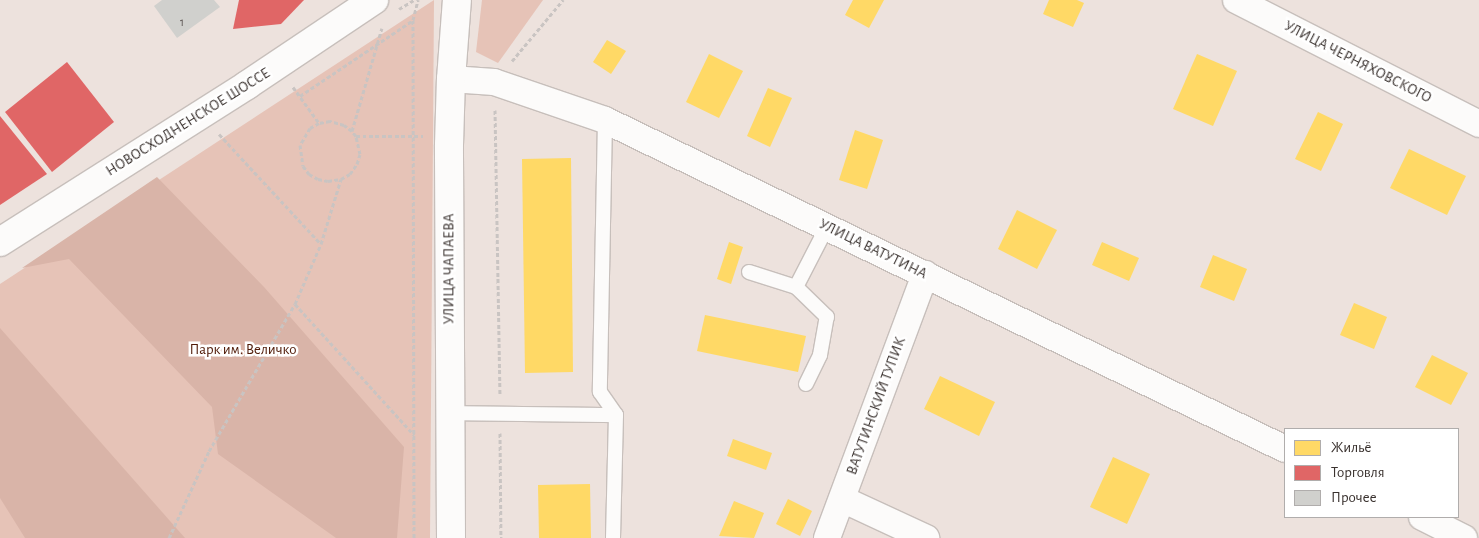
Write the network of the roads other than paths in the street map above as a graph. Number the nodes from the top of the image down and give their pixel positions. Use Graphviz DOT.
graph roads {
  1 [pos="457,0"];
  2 [pos="1236,0"];
  3 [pos="379,9"];
  4 [pos="450,79"];
  5 [pos="605,120"];
  6 [pos="1479,124"];
  7 [pos="827,226"];
  8 [pos="0,242"];
  9 [pos="749,272"];
  10 [pos="925,274"];
  11 [pos="796,287"];
  12 [pos="806,384"];
  13 [pos="449,413"];
  14 [pos="616,415"];
  15 [pos="1284,449"];
  16 [pos="842,499"];
  17 [pos="1424,518"];
  18 [pos="451,538"];
  19 [pos="613,538"];
  20 [pos="827,538"];
  21 [pos="926,538"];
  22 [pos="1464,538"];
  1 -- 4 [label="street, УЛИЦА ЧАПАЕВА"];
  2 -- 6 [label="street, УЛИЦА ЧЕРНЯХОВСКОГО"];
  3 -- 8 [label="street, НОВОСХОДНЕНСКОЕ ШОССЕ"];
  4 -- 5 [label="street, УЛИЦА ВАТУТИНА"];
  4 -- 13 [label="street, УЛИЦА ЧАПАЕВА"];
  5 -- 7 [label="street, УЛИЦА ВАТУТИНА"];
  5 -- 14 [label="lane"];
  7 -- 10 [label="street, УЛИЦА ВАТУТИНА"];
  7 -- 11 [label="lane"];
  9 -- 11 [label="lane"];
  10 -- 15 [label="street, УЛИЦА ВАТУТИНА"];
  10 -- 16 [label="street, ВАТУТИНСКИЙ ТУПИК"];
  11 -- 12 [label="lane"];
  13 -- 14 [label="lane"];
  13 -- 18 [label="street, УЛИЦА ЧАПАЕВА"];
  14 -- 19 [label="lane"];
  16 -- 20 [label="street, ВАТУТИНСКИЙ ТУПИК"];
  16 -- 21 [label="street"];
  17 -- 22 [label="street"];
}
